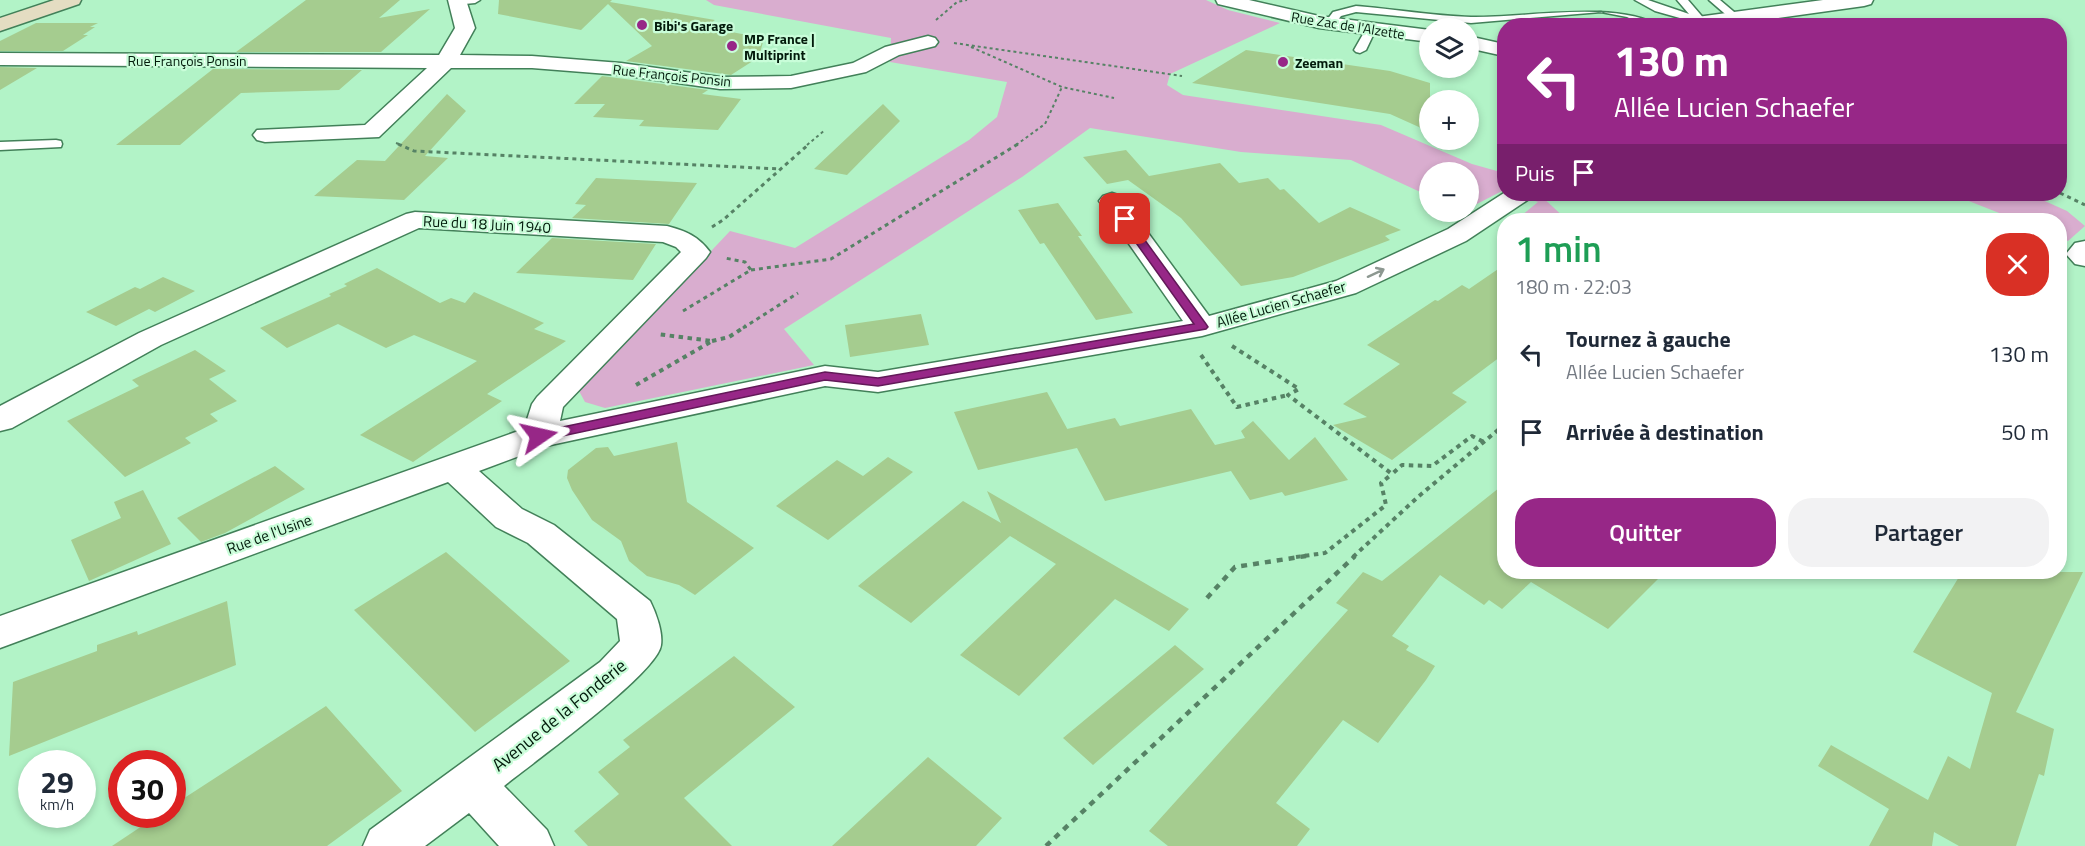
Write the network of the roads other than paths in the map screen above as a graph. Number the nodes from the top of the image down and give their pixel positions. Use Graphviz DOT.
graph roads {
  1 [pos="72,0"];
  2 [pos="1225,0"];
  3 [pos="1245,0"];
  4 [pos="1640,0"];
  5 [pos="1682,0"];
  6 [pos="1714,0"];
  7 [pos="1864,0"];
  8 [pos="463,1"];
  9 [pos="1266,12"];
  10 [pos="1736,16"];
  11 [pos="1513,18"];
  12 [pos="1638,18"];
  13 [pos="1690,18"];
  14 [pos="1698,18"];
  15 [pos="1722,18"];
  16 [pos="1497,19"];
  17 [pos="1329,24"];
  18 [pos="0,25"];
  19 [pos="1371,29"];
  20 [pos="1419,35"];
  21 [pos="1497,39"];
  22 [pos="1479,40"];
  23 [pos="928,42"];
  24 [pos="1479,43"];
  25 [pos="1497,48"];
  26 [pos="1360,50"];
  27 [pos="0,59"];
  28 [pos="446,61"];
  29 [pos="265,135"];
  30 [pos="56,144"];
  31 [pos="0,146"];
  32 [pos="1112,201"];
  33 [pos="1510,201"];
  34 [pos="2085,249"];
  35 [pos="2085,258"];
  36 [pos="1211,332"];
  37 [pos="0,420"];
  38 [pos="539,436"];
  39 [pos="453,467"];
  40 [pos="0,632"];
  41 [pos="472,784"];
  42 [pos="387,846"];
  43 [pos="530,846"];
  1 -- 18 [label="main road"];
  2 -- 9 [label="street"];
  3 -- 9 [label="street"];
  4 -- 13 [label="lane"];
  5 -- 14 [label="lane"];
  6 -- 10 [label="lane"];
  7 -- 10 [label="street"];
  8 -- 28 [label="street"];
  9 -- 17 [label="street, Rue Zac de l'Alzette"];
  10 -- 15 [label="street"];
  11 -- 12 [label="lane"];
  16 -- 17 [label="lane"];
  17 -- 19 [label="street, Rue Zac de l'Alzette"];
  19 -- 20 [label="street, Rue Zac de l'Alzette"];
  19 -- 26 [label="lane"];
  21 -- 22 [label="street"];
  23 -- 28 [label="street, Rue François Ponsin"];
  24 -- 25 [label="street"];
  27 -- 28 [label="street, Rue François Ponsin"];
  28 -- 29 [label="street"];
  30 -- 31 [label="lane"];
  32 -- 36 [label="street, Allée Lucien Schaefer"];
  36 -- 33 [label="street, Allée Lucien Schaefer, one-way"];
  34 -- 35 [label="street"];
  36 -- 38 [label="street, Allée Lucien Schaefer"];
  37 -- 38 [label="street, Rue du 18 Juin 1940"];
  38 -- 39 [label="street, Rue de l'Usine"];
  39 -- 40 [label="street, Rue de l'Usine"];
  39 -- 41 [label="street, Avenue de la Fonderie"];
  41 -- 42 [label="street"];
  41 -- 43 [label="street"];
}
